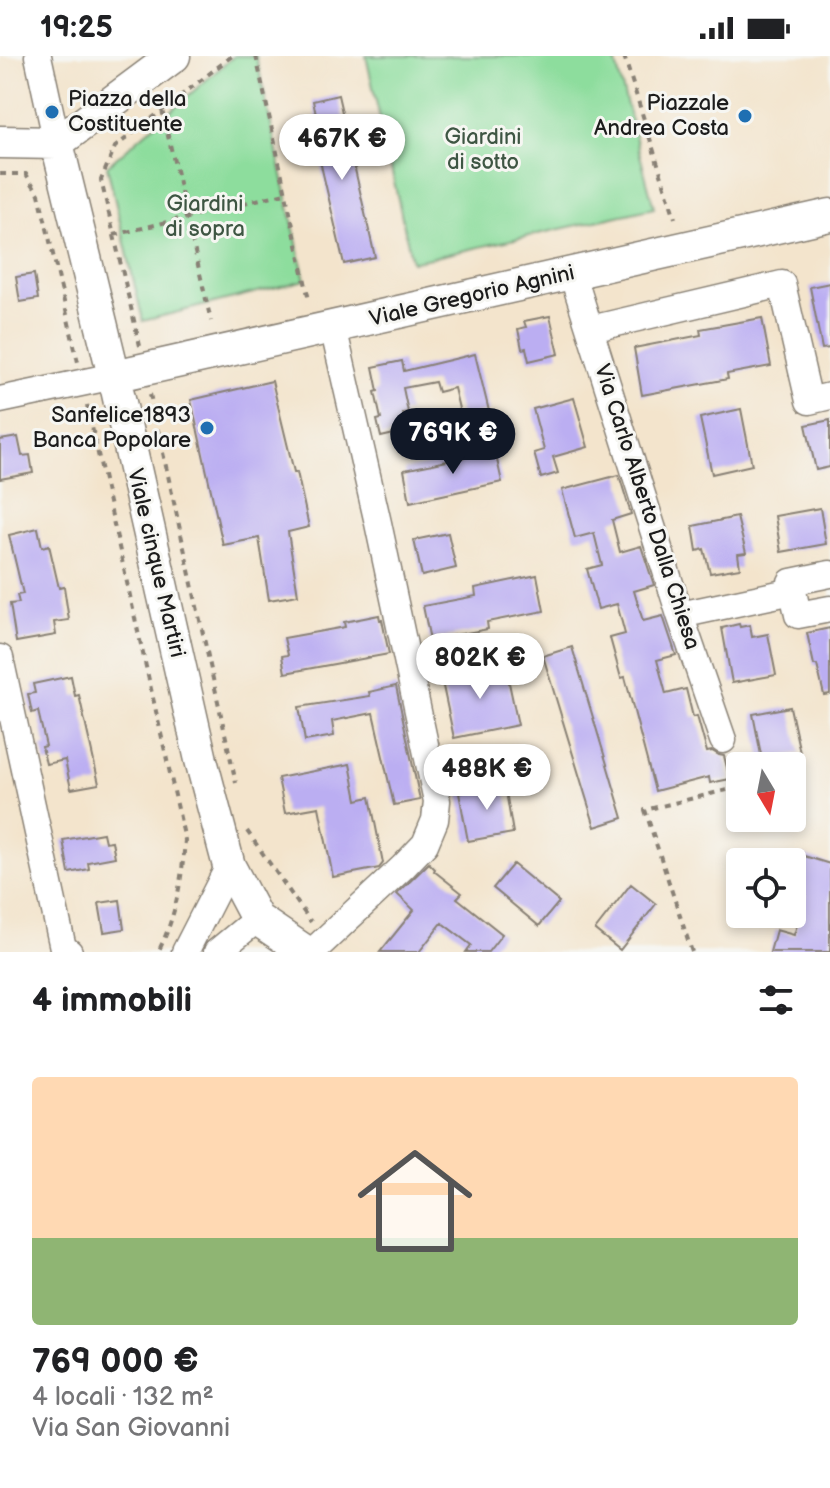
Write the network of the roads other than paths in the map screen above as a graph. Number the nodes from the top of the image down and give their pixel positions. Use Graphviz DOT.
graph roads {
  1 [pos="38,56"];
  2 [pos="174,56"];
  3 [pos="0,142"];
  4 [pos="57,143"];
  5 [pos="830,215"];
  6 [pos="572,273"];
  7 [pos="333,327"];
  8 [pos="591,329"];
  9 [pos="114,376"];
  10 [pos="830,396"];
  11 [pos="0,400"];
  12 [pos="830,574"];
  13 [pos="793,591"];
  14 [pos="830,609"];
  15 [pos="680,615"];
  16 [pos="0,658"];
  17 [pos="723,740"];
  18 [pos="229,866"];
  19 [pos="257,919"];
  20 [pos="310,942"];
  21 [pos="69,952"];
  22 [pos="185,952"];
  23 [pos="217,952"];
  1 -- 4 [label="street"];
  2 -- 4 [label="main road"];
  3 -- 4 [label="main road"];
  4 -- 9 [label="main road, Viale cinque Martiri"];
  5 -- 6 [label="main road, Viale Gregorio Agnini"];
  6 -- 7 [label="main road, Viale Gregorio Agnini"];
  6 -- 8 [label="street, Via Carlo Alberto Dalla Chiesa"];
  7 -- 9 [label="main road, Viale Gregorio Agnini"];
  7 -- 20 [label="street"];
  8 -- 10 [label="street"];
  8 -- 15 [label="street, Via Carlo Alberto Dalla Chiesa"];
  9 -- 11 [label="street"];
  9 -- 18 [label="main road, Viale cinque Martiri"];
  12 -- 13 [label="street"];
  13 -- 14 [label="street"];
  13 -- 15 [label="street"];
  15 -- 17 [label="street, Via Carlo Alberto Dalla Chiesa"];
  16 -- 21 [label="street"];
  18 -- 19 [label="main road, Viale cinque Martiri"];
  18 -- 22 [label="street"];
  19 -- 20 [label="main road, Viale cinque Martiri"];
  19 -- 23 [label="street"];
}
